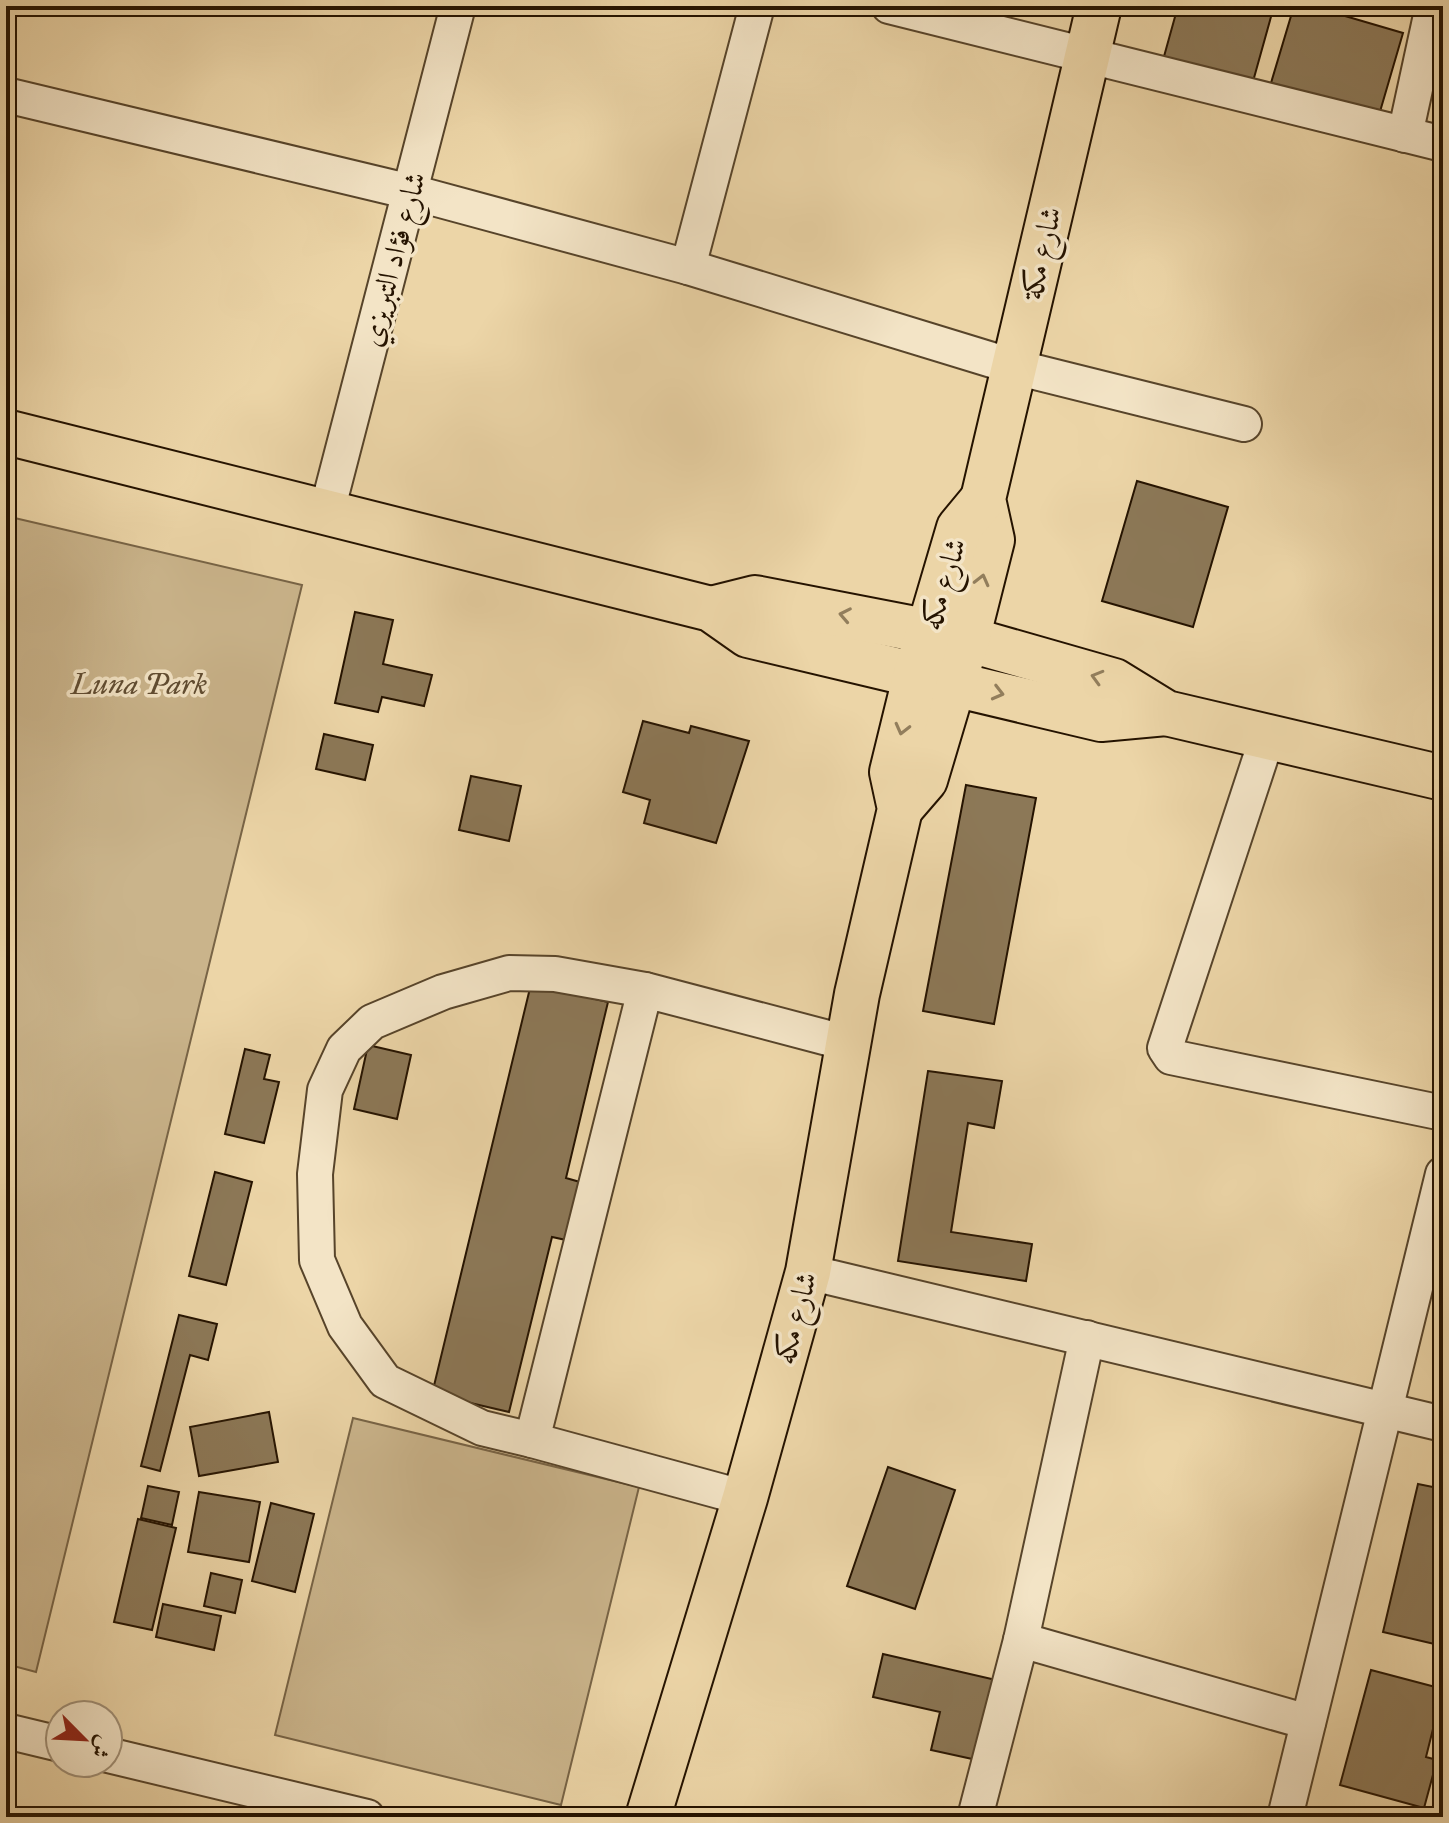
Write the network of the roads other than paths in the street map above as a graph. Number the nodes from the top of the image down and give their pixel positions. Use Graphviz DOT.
graph roads {
  1 [pos="458,6"];
  2 [pos="757,6"];
  3 [pos="889,6"];
  4 [pos="1099,6"];
  5 [pos="1433,6"];
  6 [pos="1087,56"];
  7 [pos="6,95"];
  8 [pos="1405,135"];
  9 [pos="1443,144"];
  10 [pos="411,192"];
  11 [pos="688,267"];
  12 [pos="1015,367"];
  13 [pos="1244,424"];
  14 [pos="6,432"];
  15 [pos="983,499"];
  16 [pos="327,511"];
  17 [pos="711,609"];
  18 [pos="948,635"];
  19 [pos="936,678"];
  20 [pos="1166,713"];
  21 [pos="1267,738"];
  22 [pos="1443,778"];
  23 [pos="645,990"];
  24 [pos="847,1043"];
  25 [pos="1443,1113"];
  26 [pos="1443,1174"];
  27 [pos="808,1272"];
  28 [pos="1087,1338"];
  29 [pos="1385,1410"];
  30 [pos="1443,1424"];
  31 [pos="532,1440"];
  32 [pos="745,1498"];
  33 [pos="1021,1640"];
  34 [pos="1308,1722"];
  35 [pos="6,1731"];
  36 [pos="44,1740"];
  37 [pos="124,1759"];
  38 [pos="367,1817"];
  39 [pos="648,1817"];
  40 [pos="975,1817"];
  41 [pos="1285,1817"];
  1 -- 10 [label="street, شارع فؤاد التبريزي"];
  2 -- 11 [label="street"];
  3 -- 6 [label="street"];
  4 -- 6 [label="main road, شارع مكة"];
  5 -- 8 [label="street"];
  6 -- 8 [label="street"];
  6 -- 12 [label="main road, شارع مكة"];
  7 -- 10 [label="street"];
  8 -- 9 [label="street"];
  10 -- 11 [label="street"];
  10 -- 16 [label="street, شارع فؤاد التبريزي"];
  11 -- 12 [label="street"];
  12 -- 13 [label="street"];
  12 -- 15 [label="main road, شارع مكة"];
  14 -- 16 [label="main road"];
  15 -- 18 [label="main road, شارع مكه"];
  16 -- 17 [label="main road"];
  18 -- 17 [label="main road, one-way"];
  17 -- 19 [label="main road"];
  18 -- 19 [label="main road, شارع مكه"];
  20 -- 18 [label="main road, one-way"];
  19 -- 20 [label="main road, one-way"];
  19 -- 24 [label="main road, شارع مكه"];
  20 -- 21 [label="main road"];
  21 -- 22 [label="main road"];
  21 -- 25 [label="street"];
  23 -- 24 [label="street"];
  23 -- 31 [label="street"];
  23 -- 31 [label="street"];
  24 -- 27 [label="main road, شارع مكه"];
  26 -- 29 [label="street"];
  27 -- 28 [label="street"];
  27 -- 32 [label="main road, شارع مكه"];
  28 -- 29 [label="street"];
  28 -- 33 [label="street"];
  29 -- 30 [label="street"];
  29 -- 34 [label="street"];
  31 -- 32 [label="street"];
  32 -- 39 [label="main road, شارع مكه"];
  33 -- 34 [label="street"];
  33 -- 40 [label="street"];
  34 -- 41 [label="street"];
  35 -- 36 [label="street"];
  37 -- 38 [label="street"];
}
